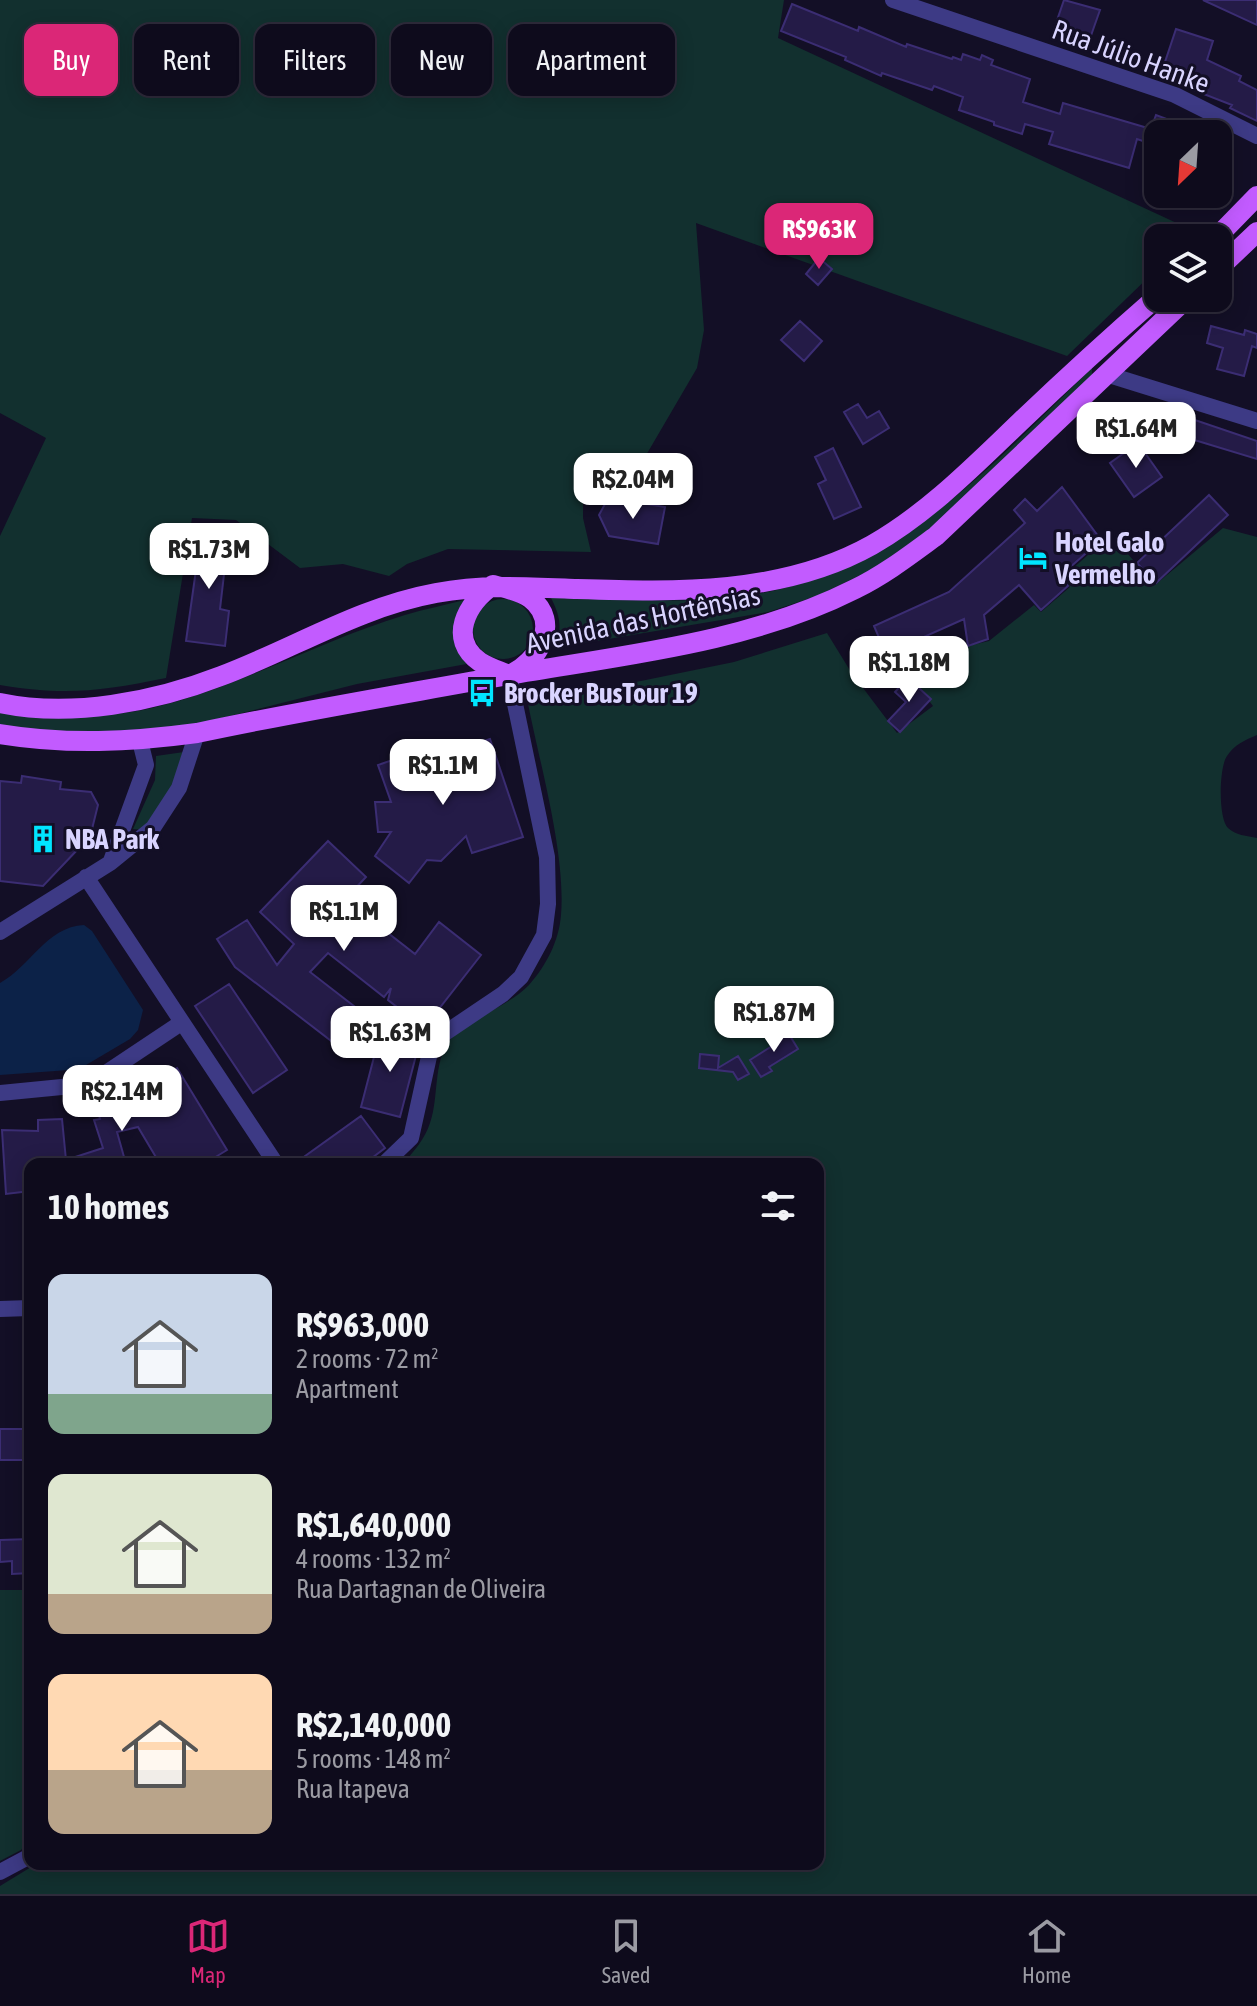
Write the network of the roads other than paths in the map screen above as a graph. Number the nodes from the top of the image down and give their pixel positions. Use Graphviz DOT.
graph roads {
  1 [pos="893,0"];
  2 [pos="1257,136"];
  3 [pos="1257,196"];
  4 [pos="1230,224"];
  5 [pos="1257,232"];
  6 [pos="1232,256"];
  7 [pos="1144,309"];
  8 [pos="1145,312"];
  9 [pos="1172,312"];
  10 [pos="1106,374"];
  11 [pos="1257,421"];
  12 [pos="493,585"];
  13 [pos="509,675"];
  14 [pos="0,703"];
  15 [pos="197,733"];
  16 [pos="0,734"];
  17 [pos="140,741"];
  18 [pos="110,863"];
  19 [pos="86,877"];
  20 [pos="0,932"];
  21 [pos="181,1023"];
  22 [pos="0,1093"];
  23 [pos="272,1158"];
  24 [pos="390,1158"];
  25 [pos="24,1308"];
  26 [pos="0,1309"];
  27 [pos="24,1859"];
  28 [pos="0,1872"];
  1 -- 2 [label="street, Rua Júlio Hanke"];
  3 -- 4 [label="main road"];
  5 -- 6 [label="main road"];
  7 -- 12 [label="main road, Avenida das Hortênsias"];
  8 -- 10 [label="main road"];
  9 -- 10 [label="main road, Avenida das Hortênsias"];
  10 -- 11 [label="street"];
  10 -- 13 [label="main road, Avenida das Hortênsias"];
  12 -- 13 [label="main road"];
  12 -- 13 [label="main road"];
  12 -- 14 [label="main road, Avenida das Hortênsias"];
  13 -- 15 [label="main road, Avenida das Hortênsias"];
  13 -- 24 [label="street"];
  15 -- 17 [label="main road, Avenida das Hortênsias"];
  15 -- 18 [label="street"];
  16 -- 17 [label="main road, Avenida das Hortênsias"];
  17 -- 18 [label="street"];
  18 -- 19 [label="street"];
  19 -- 20 [label="street"];
  19 -- 21 [label="street"];
  21 -- 22 [label="street"];
  21 -- 23 [label="street"];
  25 -- 26 [label="street"];
  27 -- 28 [label="street"];
}
